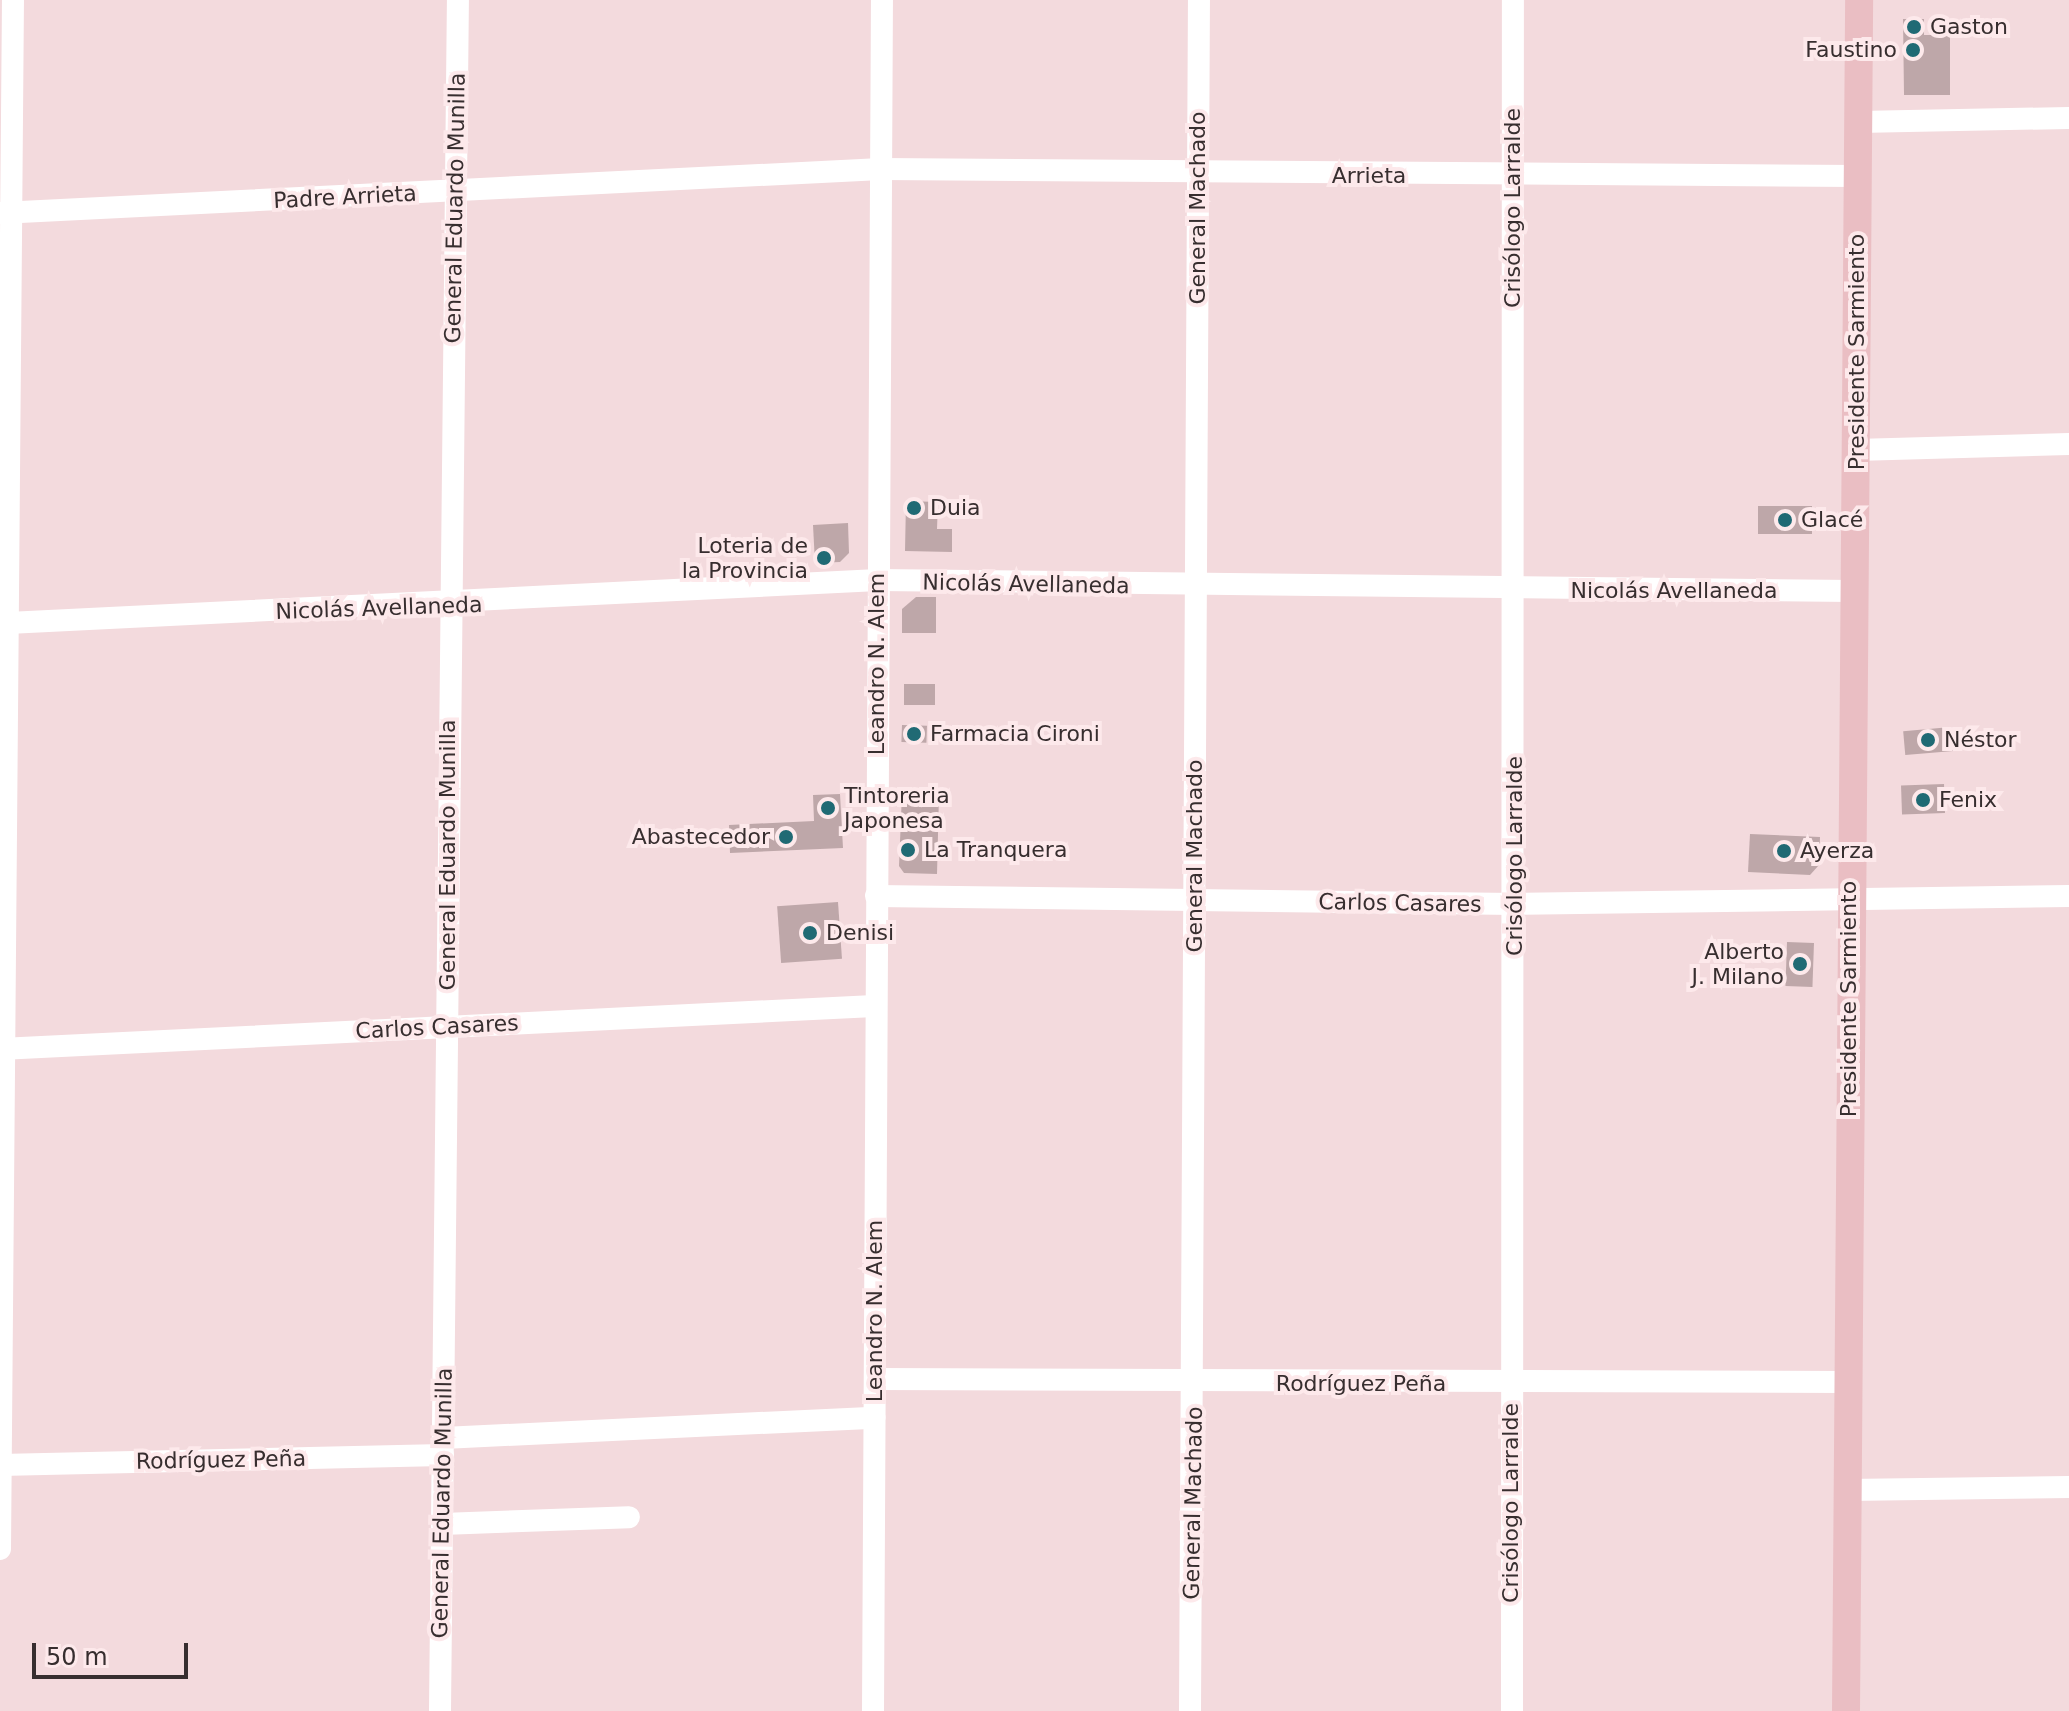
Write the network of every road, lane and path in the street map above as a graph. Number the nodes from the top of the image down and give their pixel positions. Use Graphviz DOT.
graph roads {
  1 [pos="13,0"];
  2 [pos="458,0"];
  3 [pos="882,0"];
  4 [pos="1199,0"];
  5 [pos="1513,0"];
  6 [pos="1859,0"];
  7 [pos="2069,118"];
  8 [pos="1858,122"];
  9 [pos="881,169"];
  10 [pos="1198,175"];
  11 [pos="1512,176"];
  12 [pos="1858,176"];
  13 [pos="454,192"];
  14 [pos="5,213"];
  15 [pos="2069,444"];
  16 [pos="1856,450"];
  17 [pos="4,496"];
  18 [pos="878,580"];
  19 [pos="1196,588"];
  20 [pos="1516,591"];
  21 [pos="1853,591"];
  22 [pos="450,605"];
  23 [pos="8,623"];
  24 [pos="3,878"];
  25 [pos="876,896"];
  26 [pos="2069,896"];
  27 [pos="1194,899"];
  28 [pos="1850,903"];
  29 [pos="1515,904"];
  30 [pos="874,1006"];
  31 [pos="446,1026"];
  32 [pos="2,1049"];
  33 [pos="875,1379"];
  34 [pos="1847,1382"];
  35 [pos="1195,1384"];
  36 [pos="1510,1384"];
  37 [pos="875,1418"];
  38 [pos="443,1446"];
  39 [pos="0,1465"];
  40 [pos="2069,1487"];
  41 [pos="1847,1490"];
  42 [pos="629,1517"];
  43 [pos="442,1524"];
  44 [pos="0,1549"];
  45 [pos="440,1711"];
  46 [pos="873,1711"];
  47 [pos="1190,1711"];
  48 [pos="1512,1711"];
  49 [pos="1846,1711"];
  1 -- 14 [label="street"];
  2 -- 13 [label="street, General Eduardo Munilla"];
  3 -- 9 [label="street, Leandro N. Alem"];
  4 -- 10 [label="street, General Machado"];
  5 -- 11 [label="street, Crisólogo Larralde"];
  6 -- 8 [label="main road, Presidente Sarmiento"];
  7 -- 8 [label="street"];
  8 -- 12 [label="main road, Presidente Sarmiento"];
  9 -- 10 [label="street, Arrieta"];
  9 -- 13 [label="street, Padre Arrieta"];
  9 -- 18 [label="street, Leandro N. Alem"];
  10 -- 11 [label="street, Arrieta"];
  10 -- 19 [label="street, General Machado"];
  11 -- 12 [label="street, Arrieta"];
  11 -- 20 [label="street, Crisólogo Larralde"];
  12 -- 16 [label="main road, Presidente Sarmiento"];
  13 -- 14 [label="street, Padre Arrieta"];
  13 -- 22 [label="street, General Eduardo Munilla"];
  14 -- 17 [label="street"];
  15 -- 16 [label="street"];
  16 -- 21 [label="main road, Presidente Sarmiento"];
  17 -- 23 [label="street"];
  18 -- 19 [label="street, Nicolás Avellaneda"];
  18 -- 22 [label="street, Nicolás Avellaneda"];
  18 -- 25 [label="street, Leandro N. Alem"];
  19 -- 20 [label="street, Nicolás Avellaneda"];
  19 -- 27 [label="street, General Machado"];
  20 -- 21 [label="street, Nicolás Avellaneda"];
  20 -- 29 [label="street, Crisólogo Larralde"];
  21 -- 28 [label="main road, Presidente Sarmiento"];
  22 -- 23 [label="street, Nicolás Avellaneda"];
  22 -- 31 [label="street, General Eduardo Munilla"];
  23 -- 24 [label="street"];
  24 -- 32 [label="street"];
  25 -- 27 [label="street, Carlos Casares"];
  25 -- 30 [label="street, Leandro N. Alem"];
  26 -- 28 [label="street, Carlos Casares"];
  27 -- 29 [label="street, Carlos Casares"];
  27 -- 35 [label="street, General Machado"];
  28 -- 29 [label="street, Carlos Casares"];
  28 -- 34 [label="main road, Presidente Sarmiento"];
  29 -- 36 [label="street, Crisólogo Larralde"];
  30 -- 31 [label="street, Carlos Casares"];
  30 -- 33 [label="street, Leandro N. Alem"];
  31 -- 32 [label="street, Carlos Casares"];
  31 -- 38 [label="street, General Eduardo Munilla"];
  32 -- 39 [label="street"];
  33 -- 35 [label="street, Rodríguez Peña"];
  33 -- 37 [label="street, Leandro N. Alem"];
  34 -- 36 [label="street, Rodríguez Peña"];
  34 -- 41 [label="main road, Presidente Sarmiento"];
  35 -- 36 [label="street, Rodríguez Peña"];
  35 -- 47 [label="street, General Machado"];
  36 -- 48 [label="street, Crisólogo Larralde"];
  37 -- 38 [label="street, Rodríguez Peña"];
  37 -- 46 [label="street, Leandro N. Alem"];
  38 -- 39 [label="street, Rodríguez Peña"];
  38 -- 43 [label="street, General Eduardo Munilla"];
  39 -- 44 [label="street"];
  40 -- 41 [label="street"];
  41 -- 49 [label="main road, Presidente Sarmiento"];
  42 -- 43 [label="street"];
  43 -- 45 [label="street, General Eduardo Munilla"];
}
